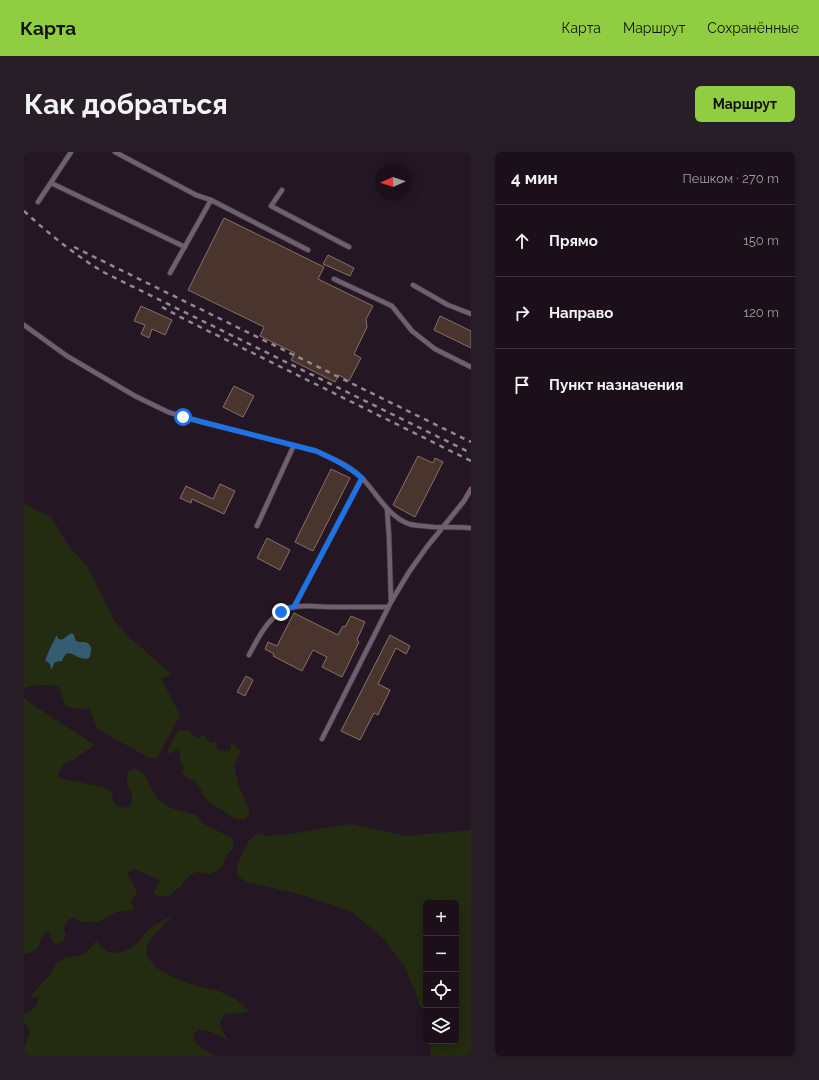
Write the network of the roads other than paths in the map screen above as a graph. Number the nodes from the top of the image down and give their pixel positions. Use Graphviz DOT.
graph roads {
  1 [pos="71,152"];
  2 [pos="115,152"];
  3 [pos="51,183"];
  4 [pos="282,190"];
  5 [pos="211,200"];
  6 [pos="38,202"];
  7 [pos="185,247"];
  8 [pos="349,247"];
  9 [pos="308,250"];
  10 [pos="170,273"];
  11 [pos="334,279"];
  12 [pos="413,285"];
  13 [pos="471,314"];
  14 [pos="24,325"];
  15 [pos="471,367"];
  16 [pos="294,445"];
  17 [pos="362,478"];
  18 [pos="471,489"];
  19 [pos="387,509"];
  20 [pos="257,526"];
  21 [pos="443,527"];
  22 [pos="471,528"];
  23 [pos="391,602"];
  24 [pos="294,607"];
  25 [pos="388,607"];
  26 [pos="249,655"];
  27 [pos="322,739"];
  1 -- 3 [label="lane"];
  2 -- 5 [label="lane"];
  3 -- 6 [label="lane"];
  3 -- 7 [label="lane"];
  4 -- 8 [label="lane"];
  5 -- 7 [label="lane"];
  5 -- 9 [label="lane"];
  7 -- 10 [label="lane"];
  11 -- 15 [label="lane"];
  12 -- 13 [label="lane"];
  14 -- 16 [label="lane"];
  16 -- 17 [label="lane"];
  16 -- 20 [label="lane"];
  17 -- 19 [label="lane"];
  17 -- 24 [label="lane"];
  18 -- 21 [label="lane"];
  19 -- 21 [label="lane"];
  19 -- 23 [label="lane"];
  21 -- 22 [label="lane"];
  21 -- 23 [label="lane"];
  23 -- 25 [label="lane"];
  24 -- 25 [label="lane"];
  24 -- 26 [label="lane"];
  25 -- 27 [label="lane"];
}
